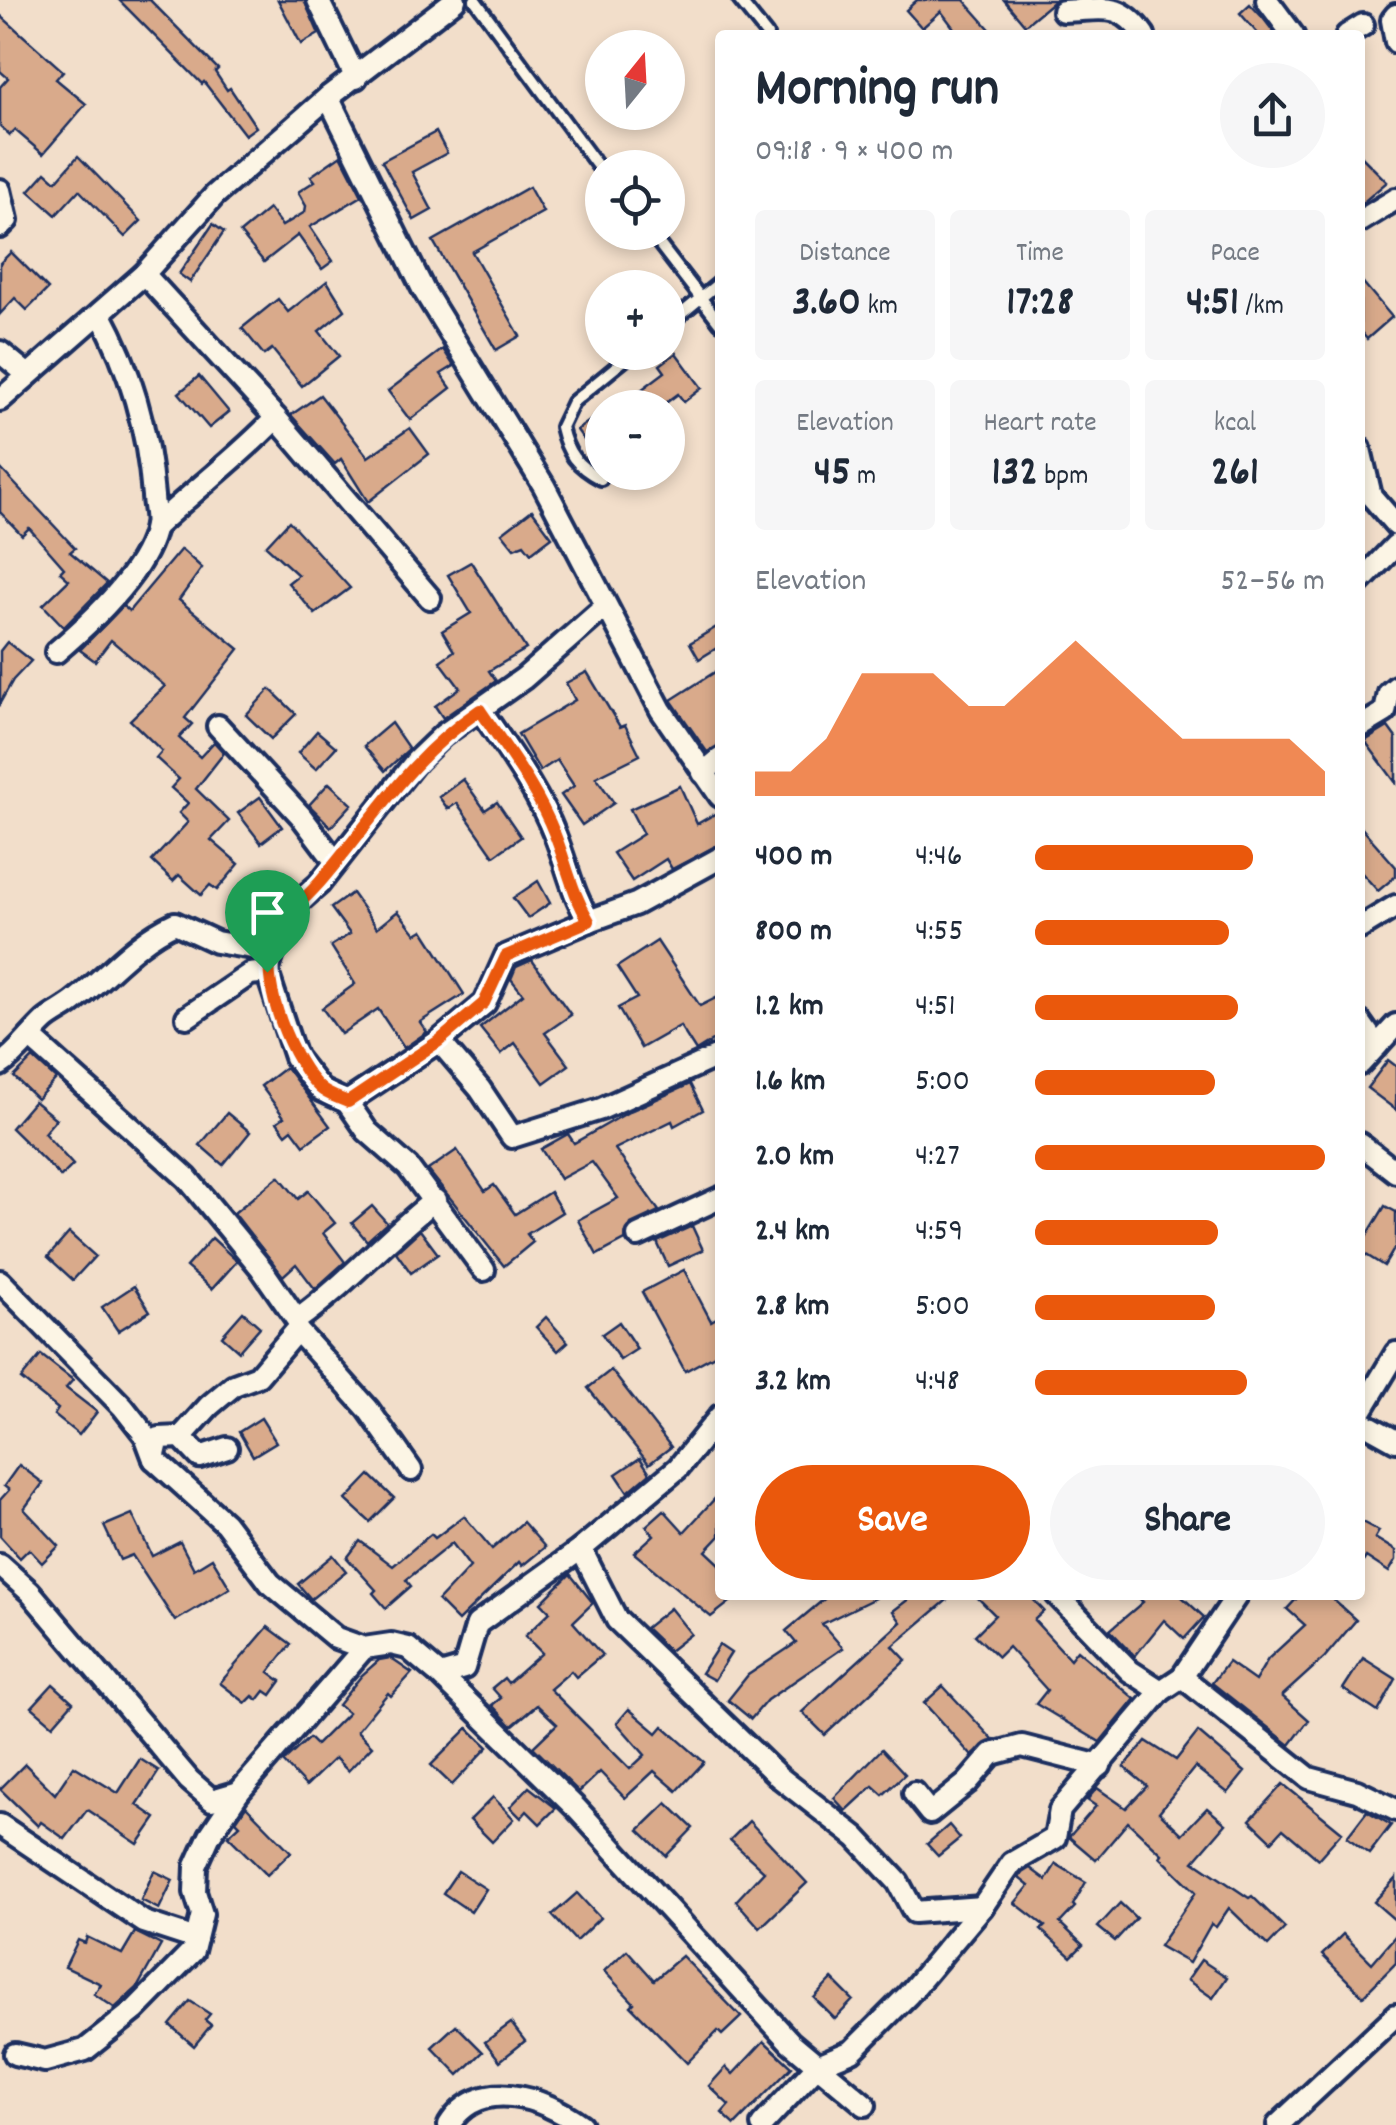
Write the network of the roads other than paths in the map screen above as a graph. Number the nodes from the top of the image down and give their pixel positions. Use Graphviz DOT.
graph roads {
  1 [pos="318,0"];
  2 [pos="455,0"];
  3 [pos="475,0"];
  4 [pos="738,0"];
  5 [pos="1267,0"];
  6 [pos="1064,11"];
  7 [pos="1396,14"];
  8 [pos="762,30"];
  9 [pos="1140,30"];
  10 [pos="1289,30"];
  11 [pos="1396,42"];
  12 [pos="356,78"];
  13 [pos="328,97"];
  14 [pos="586,150"];
  15 [pos="0,190"];
  16 [pos="1396,199"];
  17 [pos="1365,218"];
  18 [pos="0,227"];
  19 [pos="664,250"];
  20 [pos="144,274"];
  21 [pos="715,286"];
  22 [pos="702,297"];
  23 [pos="685,311"];
  24 [pos="100,312"];
  25 [pos="715,316"];
  26 [pos="0,352"];
  27 [pos="612,370"];
  28 [pos="28,375"];
  29 [pos="588,390"];
  30 [pos="585,393"];
  31 [pos="0,400"];
  32 [pos="276,418"];
  33 [pos="585,471"];
  34 [pos="1365,471"];
  35 [pos="1396,525"];
  36 [pos="155,527"];
  37 [pos="1396,544"];
  38 [pos="1365,577"];
  39 [pos="430,598"];
  40 [pos="606,606"];
  41 [pos="56,652"];
  42 [pos="1396,687"];
  43 [pos="480,710"];
  44 [pos="1390,720"];
  45 [pos="218,726"];
  46 [pos="1365,726"];
  47 [pos="715,763"];
  48 [pos="703,773"];
  49 [pos="715,789"];
  50 [pos="715,861"];
  51 [pos="335,862"];
  52 [pos="1396,906"];
  53 [pos="589,921"];
  54 [pos="1365,925"];
  55 [pos="269,961"];
  56 [pos="187,1017"];
  57 [pos="1396,1024"];
  58 [pos="1365,1029"];
  59 [pos="30,1037"];
  60 [pos="439,1041"];
  61 [pos="1377,1046"];
  62 [pos="715,1057"];
  63 [pos="1365,1059"];
  64 [pos="0,1064"];
  65 [pos="348,1102"];
  66 [pos="1365,1148"];
  67 [pos="1396,1172"];
  68 [pos="434,1200"];
  69 [pos="715,1200"];
  70 [pos="638,1236"];
  71 [pos="484,1270"];
  72 [pos="0,1281"];
  73 [pos="297,1325"];
  74 [pos="1396,1353"];
  75 [pos="1365,1405"];
  76 [pos="715,1422"];
  77 [pos="1365,1424"];
  78 [pos="181,1437"];
  79 [pos="1396,1441"];
  80 [pos="227,1448"];
  81 [pos="154,1459"];
  82 [pos="411,1470"];
  83 [pos="581,1549"];
  84 [pos="0,1565"];
  85 [pos="1061,1600"];
  86 [pos="1234,1600"];
  87 [pos="364,1648"];
  88 [pos="440,1675"];
  89 [pos="1182,1677"];
  90 [pos="1161,1691"];
  91 [pos="1100,1766"];
  92 [pos="239,1792"];
  93 [pos="914,1793"];
  94 [pos="1396,1810"];
  95 [pos="0,1824"];
  96 [pos="982,1907"];
  97 [pos="196,1939"];
  98 [pos="1396,2015"];
  99 [pos="15,2054"];
  100 [pos="818,2065"];
  101 [pos="865,2105"];
  102 [pos="450,2125"];
  103 [pos="581,2125"];
  104 [pos="762,2125"];
  105 [pos="1278,2125"];
  1 -- 12 [label="street"];
  2 -- 12 [label="street"];
  3 -- 14 [label="lane"];
  4 -- 8 [label="lane"];
  5 -- 10 [label="street"];
  6 -- 9 [label="street"];
  7 -- 11 [label="street"];
  12 -- 13 [label="street"];
  13 -- 20 [label="street"];
  13 -- 40 [label="street"];
  15 -- 18 [label="street"];
  16 -- 17 [label="street"];
  19 -- 22 [label="lane"];
  20 -- 24 [label="street"];
  20 -- 32 [label="street"];
  21 -- 22 [label="lane"];
  22 -- 23 [label="lane"];
  22 -- 25 [label="lane"];
  24 -- 28 [label="street"];
  24 -- 36 [label="street"];
  26 -- 28 [label="street"];
  27 -- 29 [label="lane"];
  28 -- 31 [label="street"];
  30 -- 33 [label="lane"];
  32 -- 36 [label="street"];
  32 -- 39 [label="street"];
  34 -- 35 [label="street"];
  36 -- 41 [label="street"];
  37 -- 38 [label="street"];
  40 -- 43 [label="street"];
  40 -- 48 [label="street"];
  42 -- 44 [label="street"];
  43 -- 51 [label="street"];
  43 -- 53 [label="street"];
  44 -- 46 [label="street"];
  45 -- 51 [label="street"];
  47 -- 48 [label="street"];
  48 -- 49 [label="street"];
  50 -- 53 [label="street"];
  51 -- 55 [label="street"];
  52 -- 54 [label="street"];
  53 -- 60 [label="street"];
  55 -- 56 [label="street"];
  55 -- 59 [label="street"];
  55 -- 65 [label="street"];
  57 -- 61 [label="street"];
  58 -- 61 [label="street"];
  59 -- 64 [label="street"];
  59 -- 73 [label="street"];
  60 -- 62 [label="street"];
  60 -- 65 [label="street"];
  61 -- 63 [label="street"];
  65 -- 68 [label="street"];
  66 -- 67 [label="street"];
  68 -- 71 [label="street"];
  68 -- 73 [label="street"];
  69 -- 70 [label="street"];
  72 -- 81 [label="street"];
  73 -- 78 [label="street"];
  73 -- 82 [label="street"];
  74 -- 75 [label="street"];
  76 -- 83 [label="street"];
  77 -- 79 [label="street"];
  78 -- 80 [label="street"];
  78 -- 81 [label="street"];
  81 -- 87 [label="street"];
  83 -- 88 [label="street"];
  83 -- 96 [label="street"];
  84 -- 92 [label="street"];
  85 -- 90 [label="street"];
  86 -- 89 [label="street"];
  87 -- 88 [label="street"];
  87 -- 92 [label="street"];
  88 -- 100 [label="street"];
  89 -- 90 [label="street"];
  89 -- 94 [label="street"];
  90 -- 91 [label="street"];
  91 -- 93 [label="street"];
  91 -- 96 [label="street"];
  92 -- 97 [label="street"];
  95 -- 97 [label="street"];
  96 -- 100 [label="street"];
  97 -- 99 [label="street"];
  98 -- 105 [label="street"];
  100 -- 101 [label="street"];
  100 -- 104 [label="street"];
  102 -- 103 [label="street"];
}
